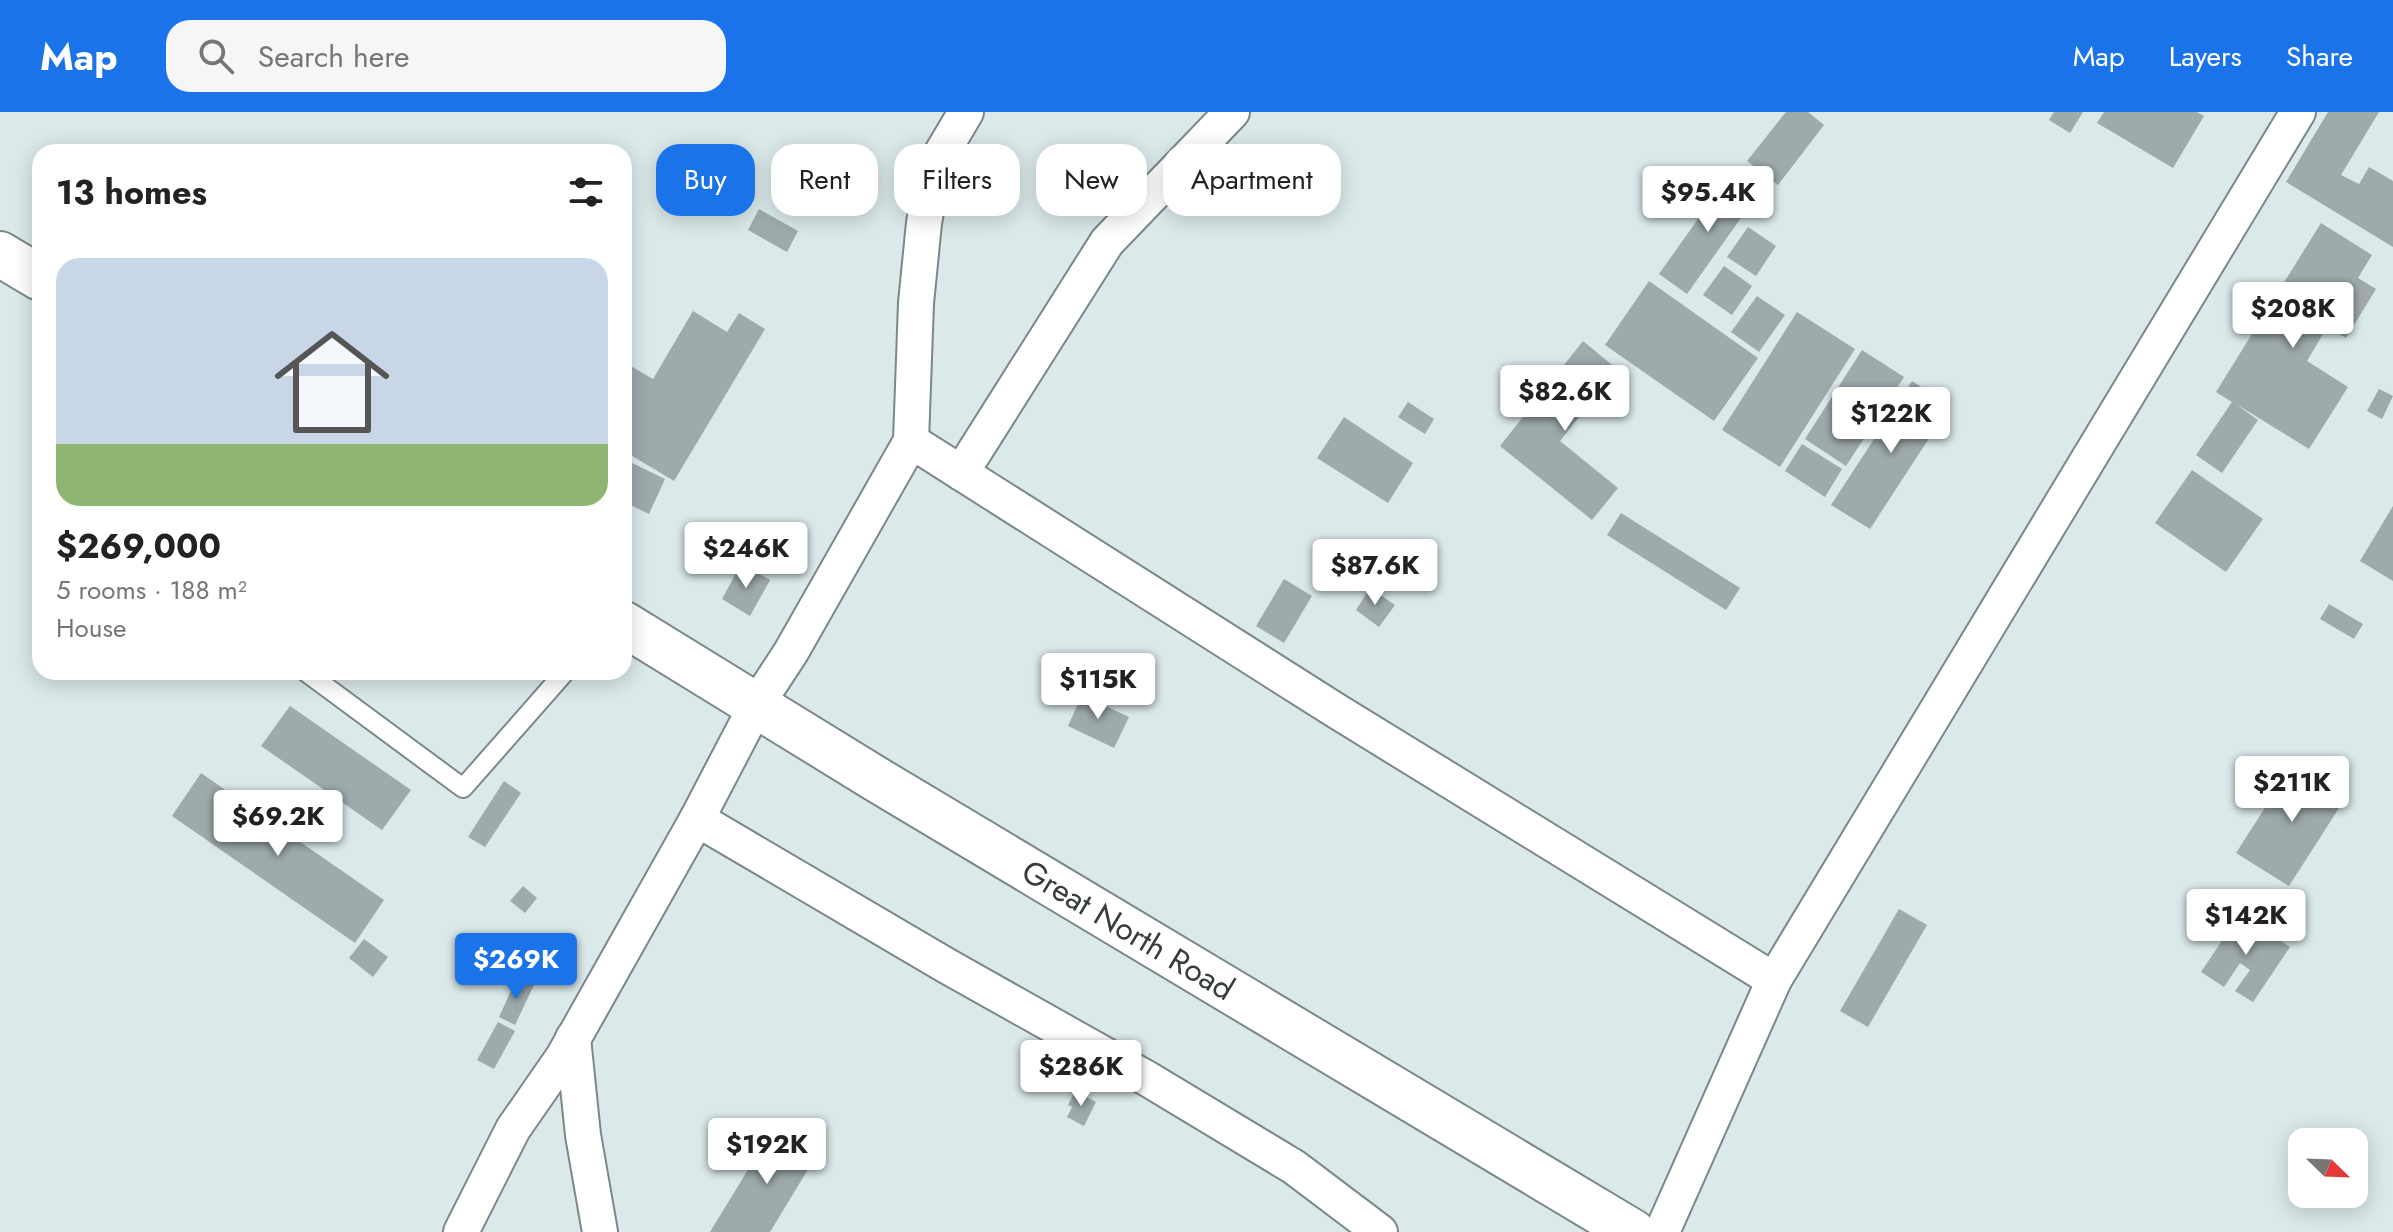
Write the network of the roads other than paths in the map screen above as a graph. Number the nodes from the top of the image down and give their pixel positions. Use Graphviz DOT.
graph roads {
  1 [pos="966,112"];
  2 [pos="1232,112"];
  3 [pos="2298,112"];
  4 [pos="0,254"];
  5 [pos="32,273"];
  6 [pos="911,441"];
  7 [pos="961,473"];
  8 [pos="632,629"];
  9 [pos="317,680"];
  10 [pos="558,680"];
  11 [pos="757,704"];
  12 [pos="697,819"];
  13 [pos="1774,980"];
  14 [pos="573,1038"];
  15 [pos="461,1232"];
  16 [pos="600,1232"];
  17 [pos="1380,1232"];
  18 [pos="1633,1232"];
  19 [pos="1662,1232"];
  1 -- 6 [label="street"];
  2 -- 7 [label="street"];
  3 -- 13 [label="street"];
  4 -- 5 [label="highway"];
  6 -- 7 [label="street"];
  6 -- 11 [label="street"];
  7 -- 13 [label="street"];
  8 -- 11 [label="highway, Great North Road"];
  9 -- 10 [label="lane"];
  11 -- 12 [label="street"];
  11 -- 18 [label="highway, Great North Road"];
  12 -- 14 [label="street"];
  12 -- 17 [label="street"];
  13 -- 19 [label="street"];
  14 -- 15 [label="street"];
  14 -- 16 [label="street"];
}
